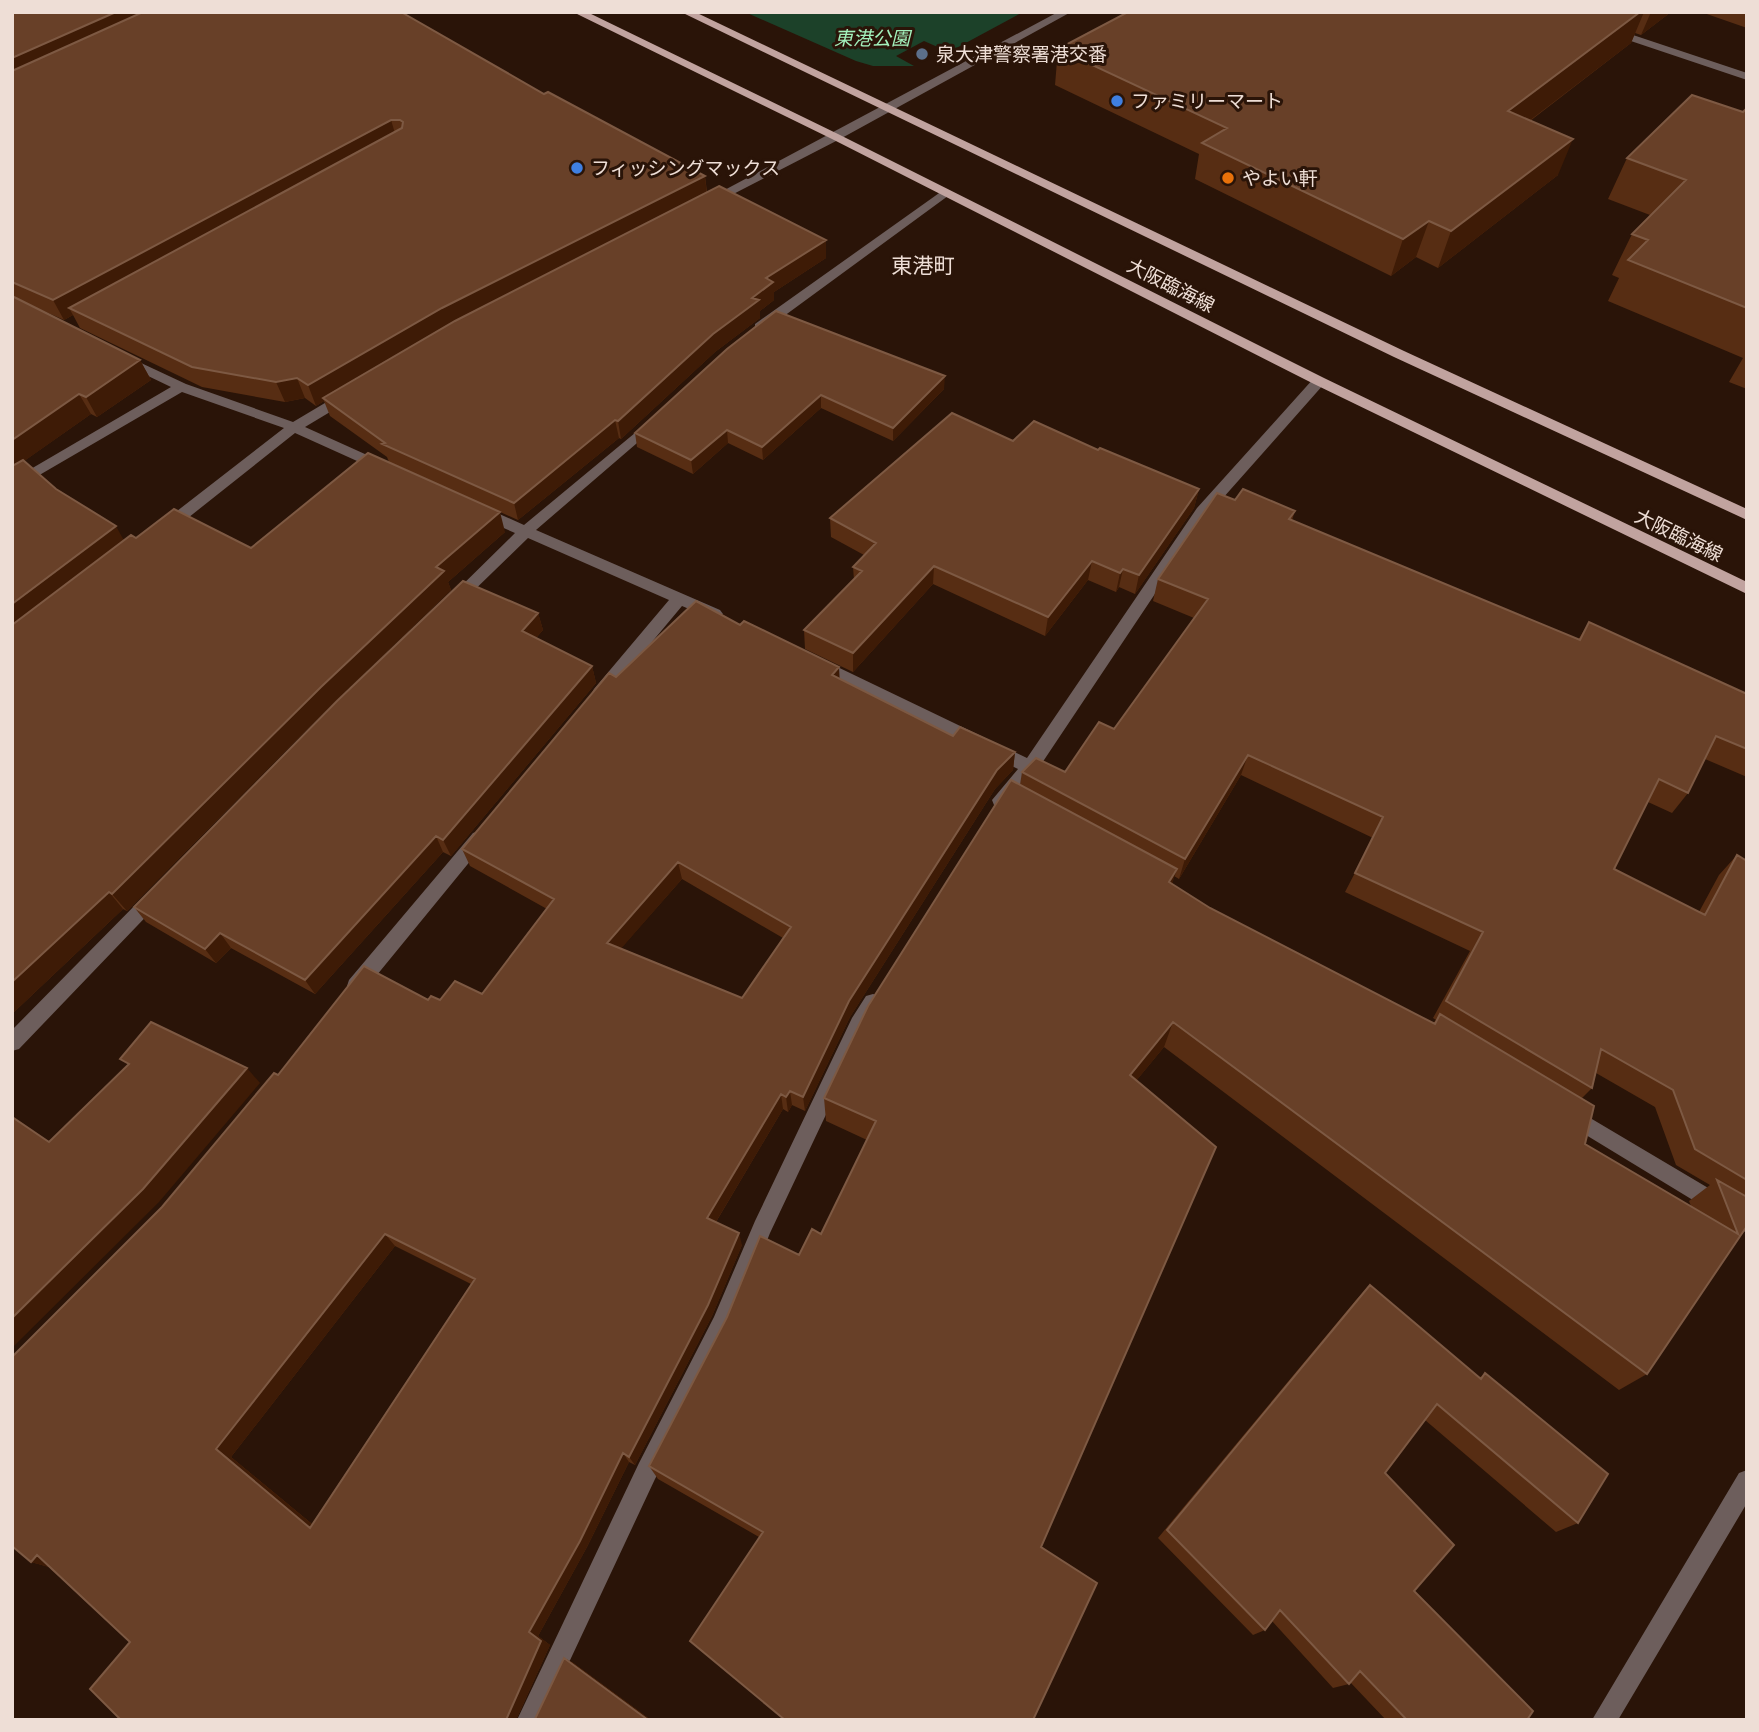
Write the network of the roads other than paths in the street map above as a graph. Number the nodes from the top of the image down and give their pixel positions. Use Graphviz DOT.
graph roads {
  1 [pos="578,12"];
  2 [pos="686,12"];
  3 [pos="1066,12"];
  4 [pos="1593,25"];
  5 [pos="1747,77"];
  6 [pos="891,108"];
  7 [pos="836,137"];
  8 [pos="946,193"];
  9 [pos="691,211"];
  10 [pos="753,333"];
  11 [pos="110,352"];
  12 [pos="1320,381"];
  13 [pos="181,387"];
  14 [pos="362,387"];
  15 [pos="666,409"];
  16 [pos="294,428"];
  17 [pos="391,471"];
  18 [pos="12,485"];
  19 [pos="464,504"];
  20 [pos="1747,515"];
  21 [pos="525,532"];
  22 [pos="153,537"];
  23 [pos="1747,589"];
  24 [pos="680,597"];
  25 [pos="446,608"];
  26 [pos="730,622"];
  27 [pos="805,658"];
  28 [pos="592,703"];
  29 [pos="1030,767"];
  30 [pos="989,818"];
  31 [pos="495,820"];
  32 [pos="167,884"];
  33 [pos="881,990"];
  34 [pos="345,1000"];
  35 [pos="12,1043"];
  36 [pos="1556,1107"];
  37 [pos="1747,1223"];
  38 [pos="1747,1482"];
  39 [pos="528,1720"];
  40 [pos="1604,1720"];
  1 -- 7 [label="main road, 大阪臨海線"];
  2 -- 6 [label="main road, 大阪臨海線"];
  3 -- 6 [label="street"];
  4 -- 5 [label="street"];
  6 -- 7 [label="street"];
  6 -- 20 [label="main road, 大阪臨海線"];
  7 -- 8 [label="main road, 大阪臨海線"];
  7 -- 9 [label="street"];
  8 -- 10 [label="street"];
  8 -- 12 [label="main road, 大阪臨海線"];
  11 -- 13 [label="street"];
  12 -- 23 [label="main road, 大阪臨海線"];
  12 -- 29 [label="street"];
  13 -- 16 [label="street"];
  13 -- 18 [label="street"];
  14 -- 16 [label="street"];
  15 -- 21 [label="street"];
  16 -- 17 [label="street"];
  16 -- 22 [label="street"];
  19 -- 21 [label="street"];
  21 -- 24 [label="street"];
  21 -- 25 [label="street"];
  24 -- 26 [label="street"];
  24 -- 28 [label="street"];
  27 -- 29 [label="street"];
  29 -- 30 [label="street"];
  31 -- 34 [label="street"];
  32 -- 35 [label="street"];
  33 -- 39 [label="street"];
  36 -- 37 [label="street"];
  38 -- 40 [label="street"];
}
